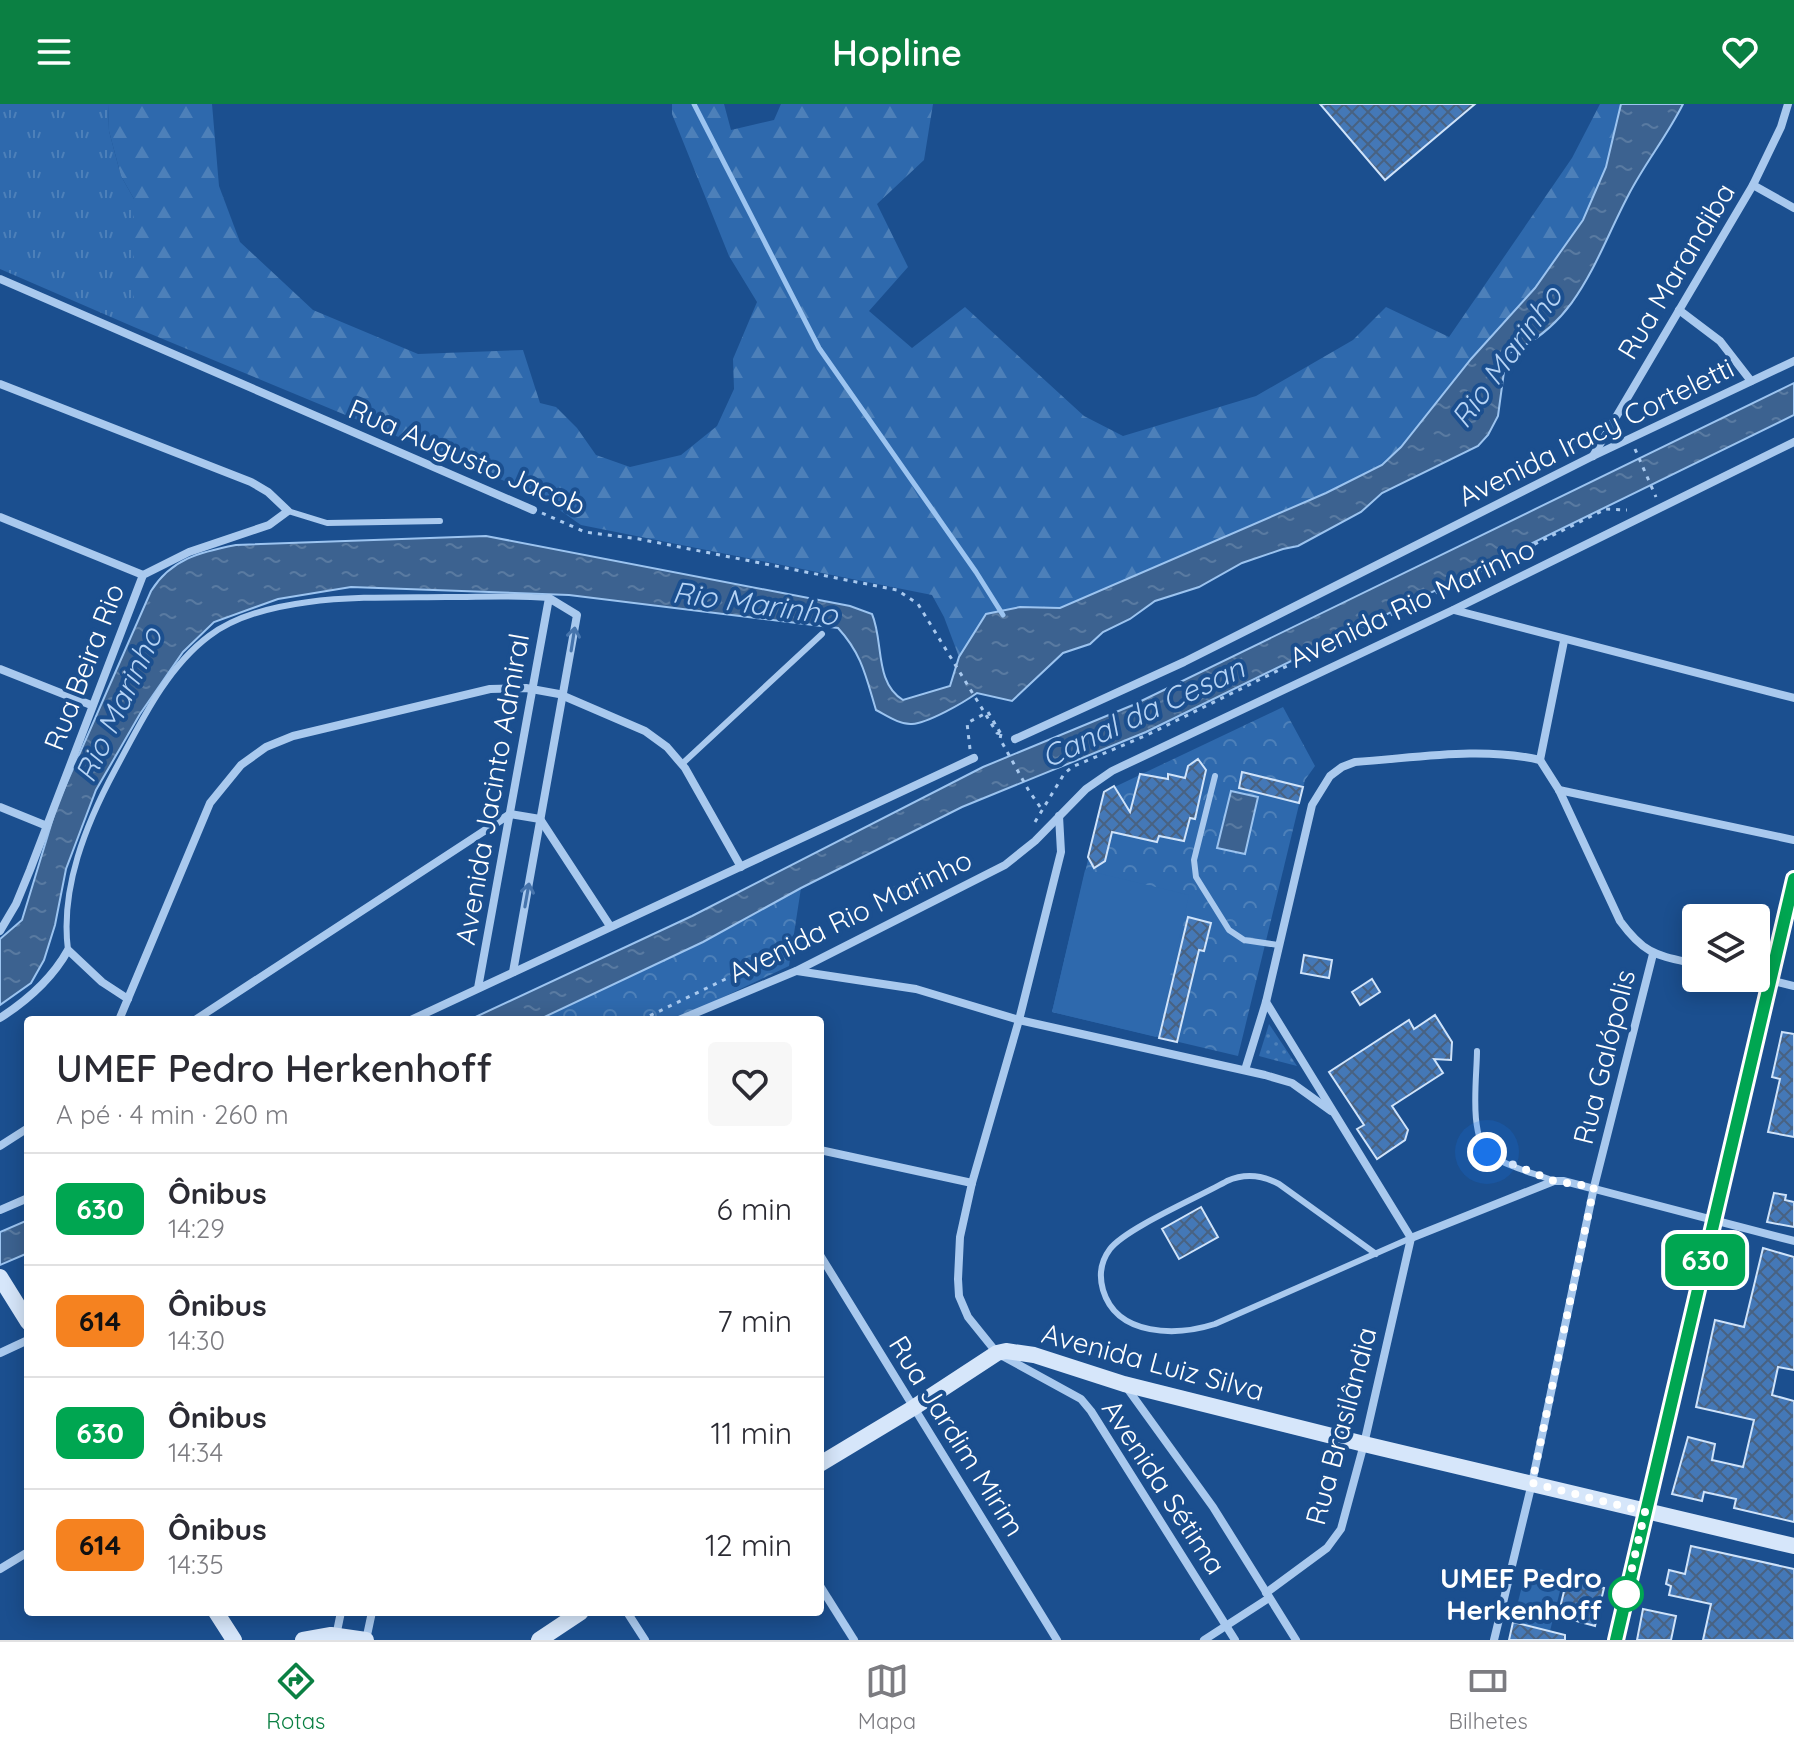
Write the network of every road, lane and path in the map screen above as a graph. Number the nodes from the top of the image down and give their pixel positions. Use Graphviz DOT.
graph roads {
  1 [pos="1788,104"];
  2 [pos="1753,185"];
  3 [pos="1794,208"];
  4 [pos="0,279"];
  5 [pos="1679,310"];
  6 [pos="1794,361"];
  7 [pos="1751,381"];
  8 [pos="0,384"];
  9 [pos="1794,442"];
  10 [pos="1593,456"];
  11 [pos="1638,456"];
  12 [pos="1651,485"];
  13 [pos="533,510"];
  14 [pos="288,511"];
  15 [pos="0,517"];
  16 [pos="440,521"];
  17 [pos="1417,543"];
  18 [pos="143,575"];
  19 [pos="549,598"];
  20 [pos="1453,610"];
  21 [pos="822,634"];
  22 [pos="1564,641"];
  23 [pos="0,669"];
  24 [pos="533,690"];
  25 [pos="564,696"];
  26 [pos="1794,698"];
  27 [pos="91,705"];
  28 [pos="1001,737"];
  29 [pos="1015,739"];
  30 [pos="972,753"];
  31 [pos="1540,760"];
  32 [pos="682,764"];
  33 [pos="1215,776"];
  34 [pos="1559,790"];
  35 [pos="0,807"];
  36 [pos="510,814"];
  37 [pos="540,819"];
  38 [pos="1056,819"];
  39 [pos="47,826"];
  40 [pos="1794,840"];
  41 [pos="741,867"];
  42 [pos="1794,879"];
  43 [pos="610,926"];
  44 [pos="1,929"];
  45 [pos="1278,945"];
  46 [pos="68,950"];
  47 [pos="1653,954"];
  48 [pos="1770,958"];
  49 [pos="1682,961"];
  50 [pos="796,971"];
  51 [pos="513,972"];
  52 [pos="781,977"];
  53 [pos="1770,980"];
  54 [pos="1794,986"];
  55 [pos="478,988"];
  56 [pos="1761,992"];
  57 [pos="128,999"];
  58 [pos="1266,1002"];
  59 [pos="121,1016"];
  60 [pos="201,1016"];
  61 [pos="419,1016"];
  62 [pos="649,1016"];
  63 [pos="688,1016"];
  64 [pos="0,1018"];
  65 [pos="1019,1020"];
  66 [pos="1477,1051"];
  67 [pos="1245,1070"];
  68 [pos="1331,1111"];
  69 [pos="24,1131"];
  70 [pos="0,1146"];
  71 [pos="824,1151"];
  72 [pos="1554,1181"];
  73 [pos="972,1183"];
  74 [pos="1594,1187"];
  75 [pos="24,1200"];
  76 [pos="0,1210"];
  77 [pos="1714,1220"];
  78 [pos="1411,1238"];
  79 [pos="1794,1241"];
  80 [pos="1376,1254"];
  81 [pos="824,1262"];
  82 [pos="0,1277"];
  83 [pos="24,1316"];
  84 [pos="24,1342"];
  85 [pos="0,1353"];
  86 [pos="997,1353"];
  87 [pos="1124,1384"];
  88 [pos="913,1408"];
  89 [pos="1364,1444"];
  90 [pos="824,1462"];
  91 [pos="1532,1483"];
  92 [pos="1645,1512"];
  93 [pos="1794,1546"];
  94 [pos="24,1554"];
  95 [pos="0,1569"];
  96 [pos="824,1592"];
  97 [pos="1267,1596"];
  98 [pos="219,1616"];
  99 [pos="340,1616"];
  100 [pos="371,1616"];
  101 [pos="575,1616"];
  102 [pos="630,1616"];
  103 [pos="1226,1626"];
  104 [pos="336,1636"];
  105 [pos="234,1640"];
  106 [pos="303,1640"];
  107 [pos="366,1640"];
  108 [pos="539,1640"];
  109 [pos="645,1640"];
  110 [pos="854,1640"];
  111 [pos="1057,1640"];
  112 [pos="1204,1640"];
  113 [pos="1235,1640"];
  114 [pos="1296,1640"];
  115 [pos="1494,1640"];
  116 [pos="1616,1640"];
  1 -- 2 [label="street, Rua Marandiba"];
  2 -- 3 [label="street"];
  2 -- 5 [label="street, Rua Marandiba"];
  4 -- 13 [label="street, Rua Augusto Jacob"];
  5 -- 7 [label="street"];
  5 -- 10 [label="street, Rua Marandiba"];
  6 -- 7 [label="street, Avenida Iracy Corteletti"];
  7 -- 10 [label="street, Avenida Iracy Corteletti"];
  8 -- 14 [label="street"];
  9 -- 20 [label="street, Avenida Rio Marinho"];
  10 -- 17 [label="street, Avenida Iracy Corteletti"];
  11 -- 12 [label="path"];
  13 -- 28 [label="path, Rua Augusto Jacob"];
  14 -- 16 [label="lane"];
  14 -- 18 [label="street, Rua Beira Rio"];
  15 -- 18 [label="street"];
  17 -- 29 [label="street, Avenida Rio Marinho"];
  18 -- 27 [label="street, Rua Beira Rio"];
  19 -- 24 [label="street, Avenida Jacinto Admiral"];
  25 -- 19 [label="street, Avenida Jacinto Admiral, one-way"];
  19 -- 46 [label="lane, Avenida Jacinto Admiral"];
  20 -- 22 [label="street"];
  20 -- 38 [label="street, Avenida Rio Marinho"];
  21 -- 32 [label="lane"];
  22 -- 26 [label="street"];
  22 -- 31 [label="street"];
  23 -- 27 [label="street"];
  24 -- 25 [label="street"];
  24 -- 36 [label="street, Avenida Jacinto Admiral"];
  24 -- 57 [label="street"];
  25 -- 32 [label="street"];
  25 -- 37 [label="street, Avenida Jacinto Admiral"];
  27 -- 39 [label="street, Rua Beira Rio"];
  28 -- 30 [label="path, bridge"];
  28 -- 38 [label="path, Rua Augusto Jacob"];
  30 -- 41 [label="street"];
  31 -- 34 [label="street"];
  31 -- 45 [label="street"];
  32 -- 41 [label="street"];
  33 -- 45 [label="lane"];
  34 -- 40 [label="street"];
  34 -- 47 [label="street"];
  35 -- 39 [label="street"];
  36 -- 37 [label="street"];
  36 -- 55 [label="street, Avenida Jacinto Admiral"];
  36 -- 60 [label="street"];
  37 -- 43 [label="street"];
  51 -- 37 [label="street, Avenida Jacinto Admiral, one-way"];
  38 -- 50 [label="street, Avenida Rio Marinho"];
  38 -- 65 [label="street, Avenida Luiz Silva"];
  39 -- 44 [label="street, Rua Beira Rio"];
  41 -- 43 [label="street"];
  42 -- 48 [label="street"];
  43 -- 51 [label="street"];
  45 -- 58 [label="street"];
  46 -- 57 [label="street"];
  46 -- 64 [label="street"];
  47 -- 49 [label="street"];
  47 -- 74 [label="street, Rua Galópolis"];
  50 -- 52 [label="street, Avenida Rio Marinho"];
  50 -- 65 [label="street"];
  51 -- 55 [label="street"];
  52 -- 62 [label="path"];
  52 -- 63 [label="street, Avenida Rio Marinho"];
  53 -- 54 [label="street"];
  55 -- 61 [label="street"];
  56 -- 77 [label="street"];
  57 -- 59 [label="street"];
  58 -- 67 [label="street"];
  58 -- 68 [label="street"];
  65 -- 67 [label="street"];
  65 -- 73 [label="street, Avenida Luiz Silva"];
  66 -- 72 [label="lane"];
  67 -- 68 [label="street"];
  68 -- 78 [label="street"];
  69 -- 70 [label="street"];
  71 -- 73 [label="street"];
  72 -- 74 [label="street"];
  72 -- 78 [label="street"];
  73 -- 86 [label="street, Avenida Luiz Silva"];
  74 -- 77 [label="street"];
  74 -- 91 [label="street, Rua Galópolis"];
  75 -- 76 [label="street"];
  77 -- 79 [label="street"];
  77 -- 92 [label="street"];
  78 -- 80 [label="lane"];
  78 -- 89 [label="street, Rua Brasilândia"];
  80 -- 80 [label="lane"];
  81 -- 88 [label="street, Rua Jardim Mirim"];
  82 -- 83 [label="street"];
  84 -- 85 [label="street"];
  86 -- 87 [label="street, Avenida Luiz Silva"];
  86 -- 88 [label="street"];
  86 -- 103 [label="street, Avenida Sétima"];
  87 -- 89 [label="street, Avenida Luiz Silva"];
  87 -- 97 [label="street"];
  88 -- 90 [label="street"];
  88 -- 111 [label="street, Rua Jardim Mirim"];
  89 -- 91 [label="street, Avenida Luiz Silva"];
  89 -- 97 [label="street, Rua Brasilândia"];
  91 -- 92 [label="street, Avenida Luiz Silva"];
  91 -- 115 [label="street, Rua Galópolis"];
  92 -- 93 [label="street, Avenida Luiz Silva"];
  92 -- 116 [label="street"];
  94 -- 95 [label="street"];
  96 -- 110 [label="street"];
  97 -- 103 [label="street, Rua Brasilândia"];
  97 -- 114 [label="street"];
  98 -- 105 [label="street"];
  99 -- 104 [label="street"];
  100 -- 107 [label="street"];
  101 -- 108 [label="street"];
  102 -- 109 [label="street"];
  103 -- 112 [label="street, Rua Brasilândia"];
  103 -- 113 [label="street, Avenida Sétima"];
  104 -- 106 [label="street"];
  104 -- 107 [label="street"];
}
